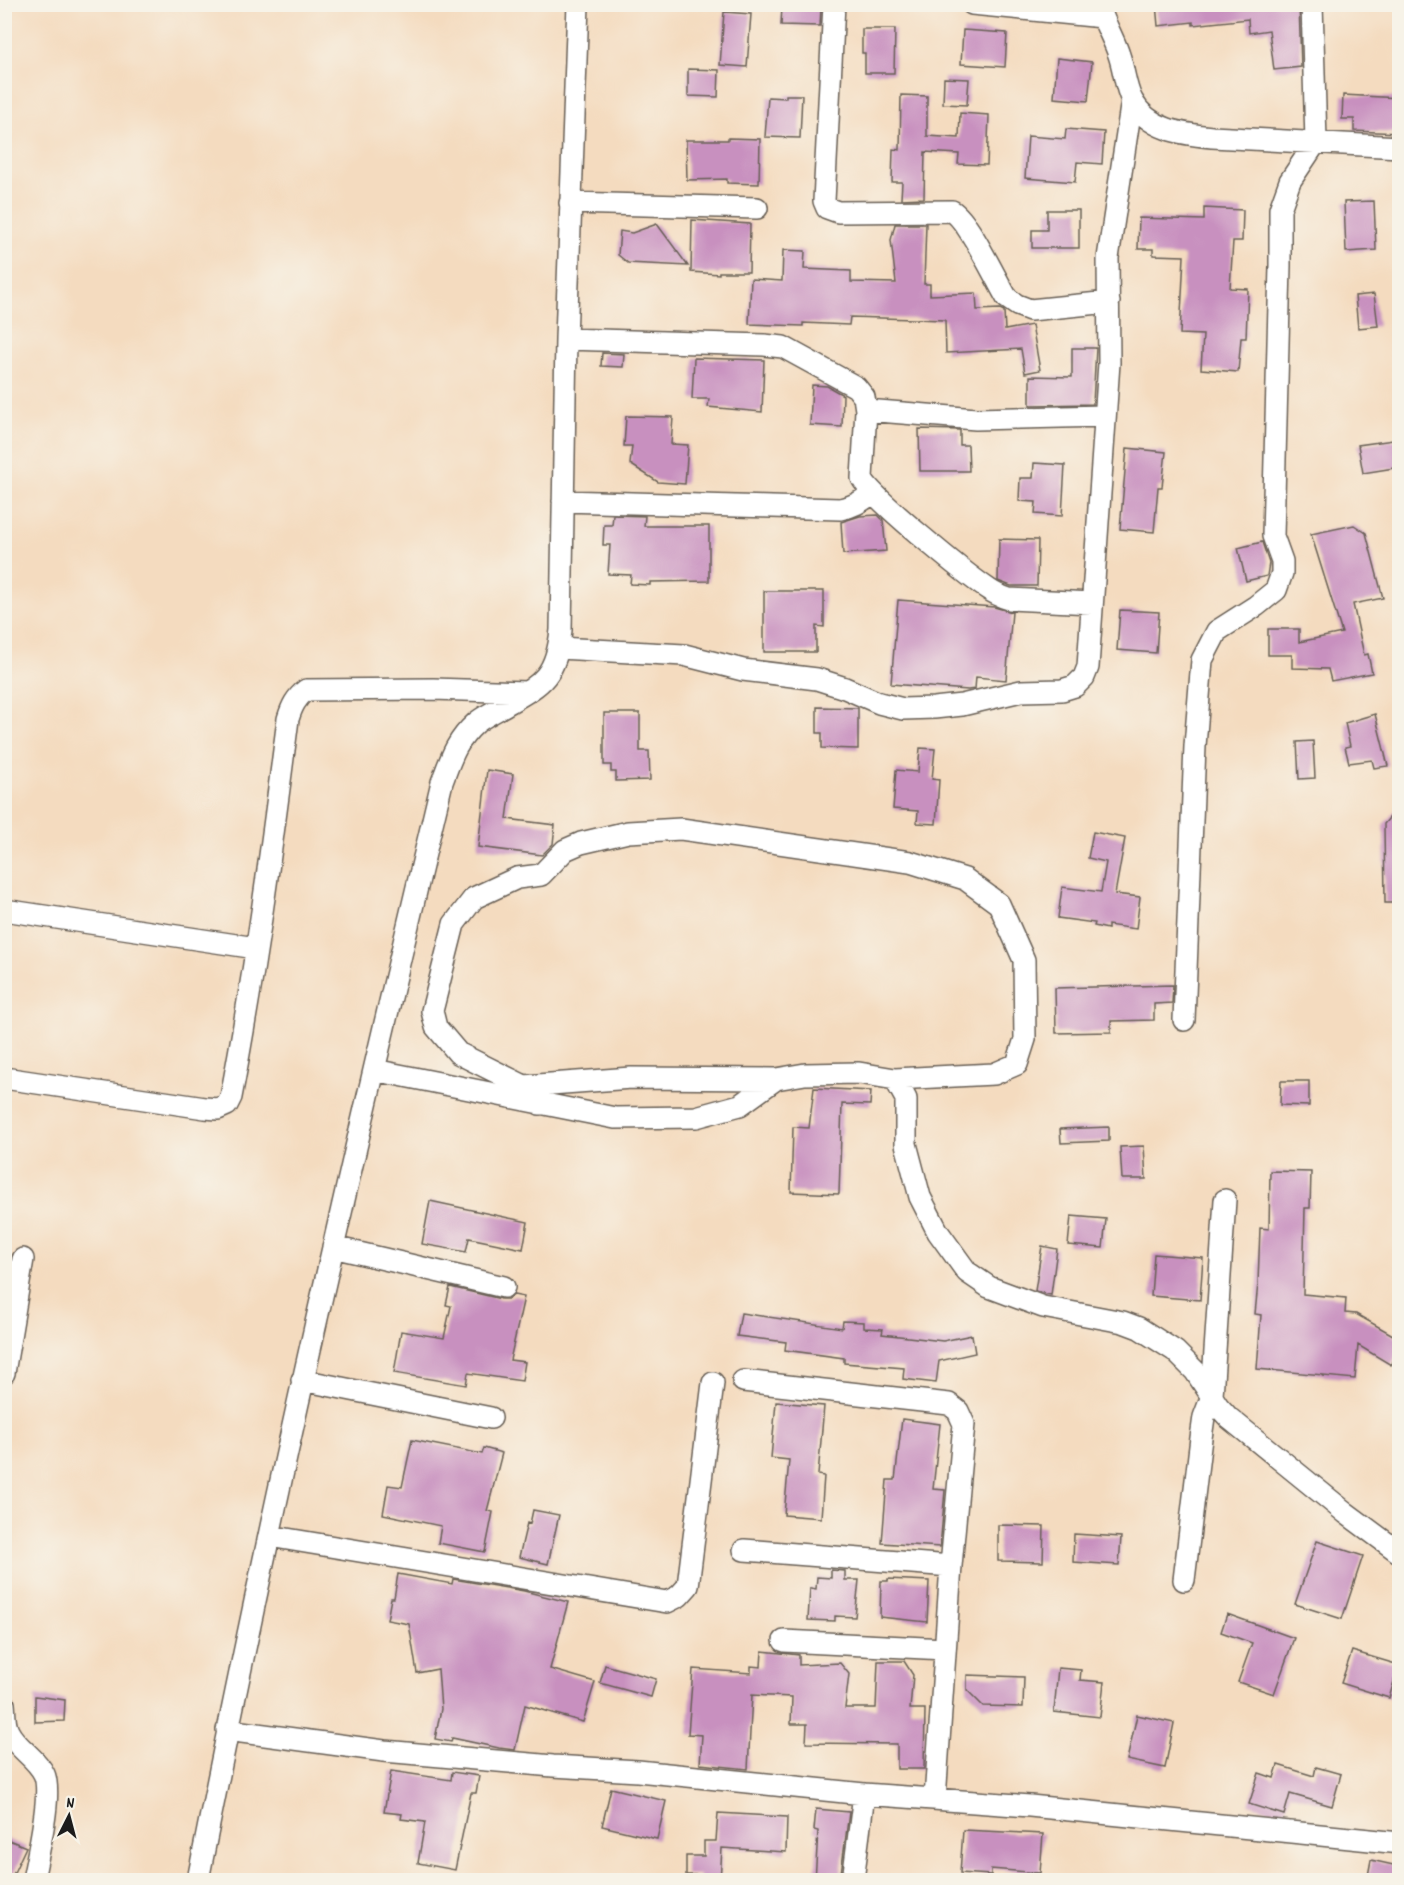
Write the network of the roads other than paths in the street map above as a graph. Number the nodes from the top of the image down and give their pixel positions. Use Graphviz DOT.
graph roads {
  1 [pos="578,4"];
  2 [pos="834,4"];
  3 [pos="972,4"];
  4 [pos="1312,4"];
  5 [pos="1102,11"];
  6 [pos="1132,100"];
  7 [pos="1316,142"];
  8 [pos="1400,147"];
  9 [pos="570,203"];
  10 [pos="757,208"];
  11 [pos="1109,302"];
  12 [pos="566,339"];
  13 [pos="866,410"];
  14 [pos="1105,416"];
  15 [pos="872,493"];
  16 [pos="563,501"];
  17 [pos="1092,603"];
  18 [pos="559,648"];
  19 [pos="527,692"];
  20 [pos="4,910"];
  21 [pos="256,948"];
  22 [pos="1184,1020"];
  23 [pos="374,1070"];
  24 [pos="4,1078"];
  25 [pos="776,1079"];
  26 [pos="895,1079"];
  27 [pos="524,1086"];
  28 [pos="540,1104"];
  29 [pos="1226,1200"];
  30 [pos="333,1246"];
  31 [pos="23,1259"];
  32 [pos="504,1287"];
  33 [pos="4,1373"];
  34 [pos="302,1380"];
  35 [pos="743,1381"];
  36 [pos="713,1383"];
  37 [pos="1212,1396"];
  38 [pos="490,1418"];
  39 [pos="269,1536"];
  40 [pos="744,1550"];
  41 [pos="1400,1553"];
  42 [pos="951,1566"];
  43 [pos="1184,1580"];
  44 [pos="784,1641"];
  45 [pos="945,1649"];
  46 [pos="4,1704"];
  47 [pos="227,1730"];
  48 [pos="864,1794"];
  49 [pos="935,1798"];
  50 [pos="1400,1843"];
  51 [pos="33,1881"];
  52 [pos="198,1881"];
  53 [pos="853,1881"];
  1 -- 9 [label="street"];
  2 -- 11 [label="street"];
  3 -- 5 [label="street"];
  4 -- 7 [label="street"];
  5 -- 6 [label="street"];
  6 -- 7 [label="street"];
  6 -- 11 [label="street"];
  7 -- 8 [label="street"];
  7 -- 22 [label="street"];
  9 -- 10 [label="street"];
  9 -- 12 [label="street"];
  11 -- 14 [label="street"];
  12 -- 13 [label="street"];
  12 -- 16 [label="street"];
  13 -- 14 [label="street"];
  13 -- 15 [label="street"];
  14 -- 17 [label="street"];
  15 -- 16 [label="street"];
  15 -- 17 [label="street"];
  16 -- 18 [label="street"];
  17 -- 18 [label="street"];
  18 -- 19 [label="street"];
  19 -- 21 [label="street"];
  19 -- 23 [label="street"];
  20 -- 21 [label="street"];
  21 -- 24 [label="street"];
  23 -- 28 [label="street"];
  23 -- 30 [label="street"];
  25 -- 26 [label="street"];
  25 -- 27 [label="street"];
  25 -- 28 [label="street"];
  26 -- 27 [label="street"];
  26 -- 37 [label="street"];
  27 -- 28 [label="street"];
  29 -- 37 [label="street"];
  30 -- 32 [label="street"];
  30 -- 34 [label="street"];
  31 -- 33 [label="street"];
  34 -- 38 [label="street"];
  34 -- 39 [label="street"];
  35 -- 42 [label="street"];
  36 -- 39 [label="street"];
  37 -- 41 [label="street"];
  37 -- 43 [label="street"];
  39 -- 47 [label="street"];
  40 -- 42 [label="street"];
  42 -- 45 [label="street"];
  44 -- 45 [label="street"];
  45 -- 49 [label="street"];
  46 -- 51 [label="street"];
  47 -- 48 [label="street"];
  47 -- 52 [label="street"];
  48 -- 49 [label="street"];
  48 -- 53 [label="street"];
  49 -- 50 [label="street"];
}
